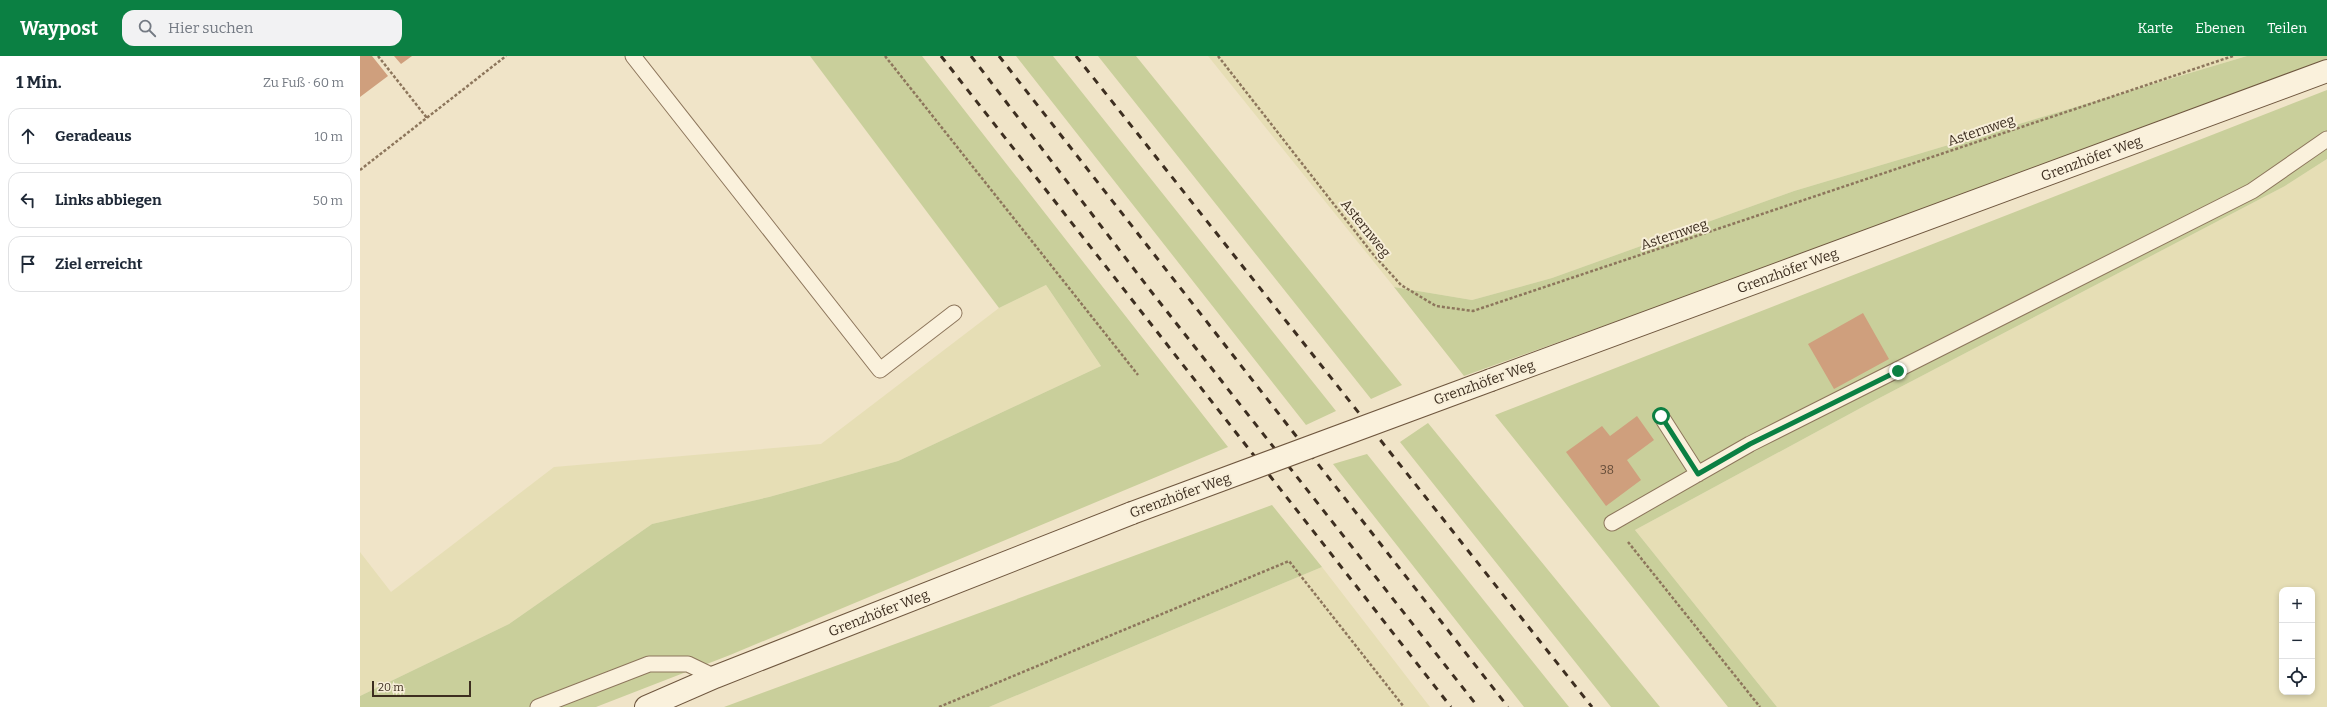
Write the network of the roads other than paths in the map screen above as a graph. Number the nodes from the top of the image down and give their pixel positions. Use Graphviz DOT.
graph roads {
  1 [pos="633,56"];
  2 [pos="2327,71"];
  3 [pos="2327,139"];
  4 [pos="954,313"];
  5 [pos="1661,416"];
  6 [pos="1698,474"];
  7 [pos="1612,523"];
  8 [pos="715,677"];
  9 [pos="538,707"];
  10 [pos="646,707"];
  1 -- 4 [label="lane"];
  2 -- 8 [label="main road, Grenzhöfer Weg, bridge"];
  3 -- 6 [label="lane"];
  5 -- 6 [label="lane"];
  6 -- 7 [label="lane"];
  8 -- 9 [label="lane"];
  8 -- 10 [label="main road, Grenzhöfer Weg"];
}
